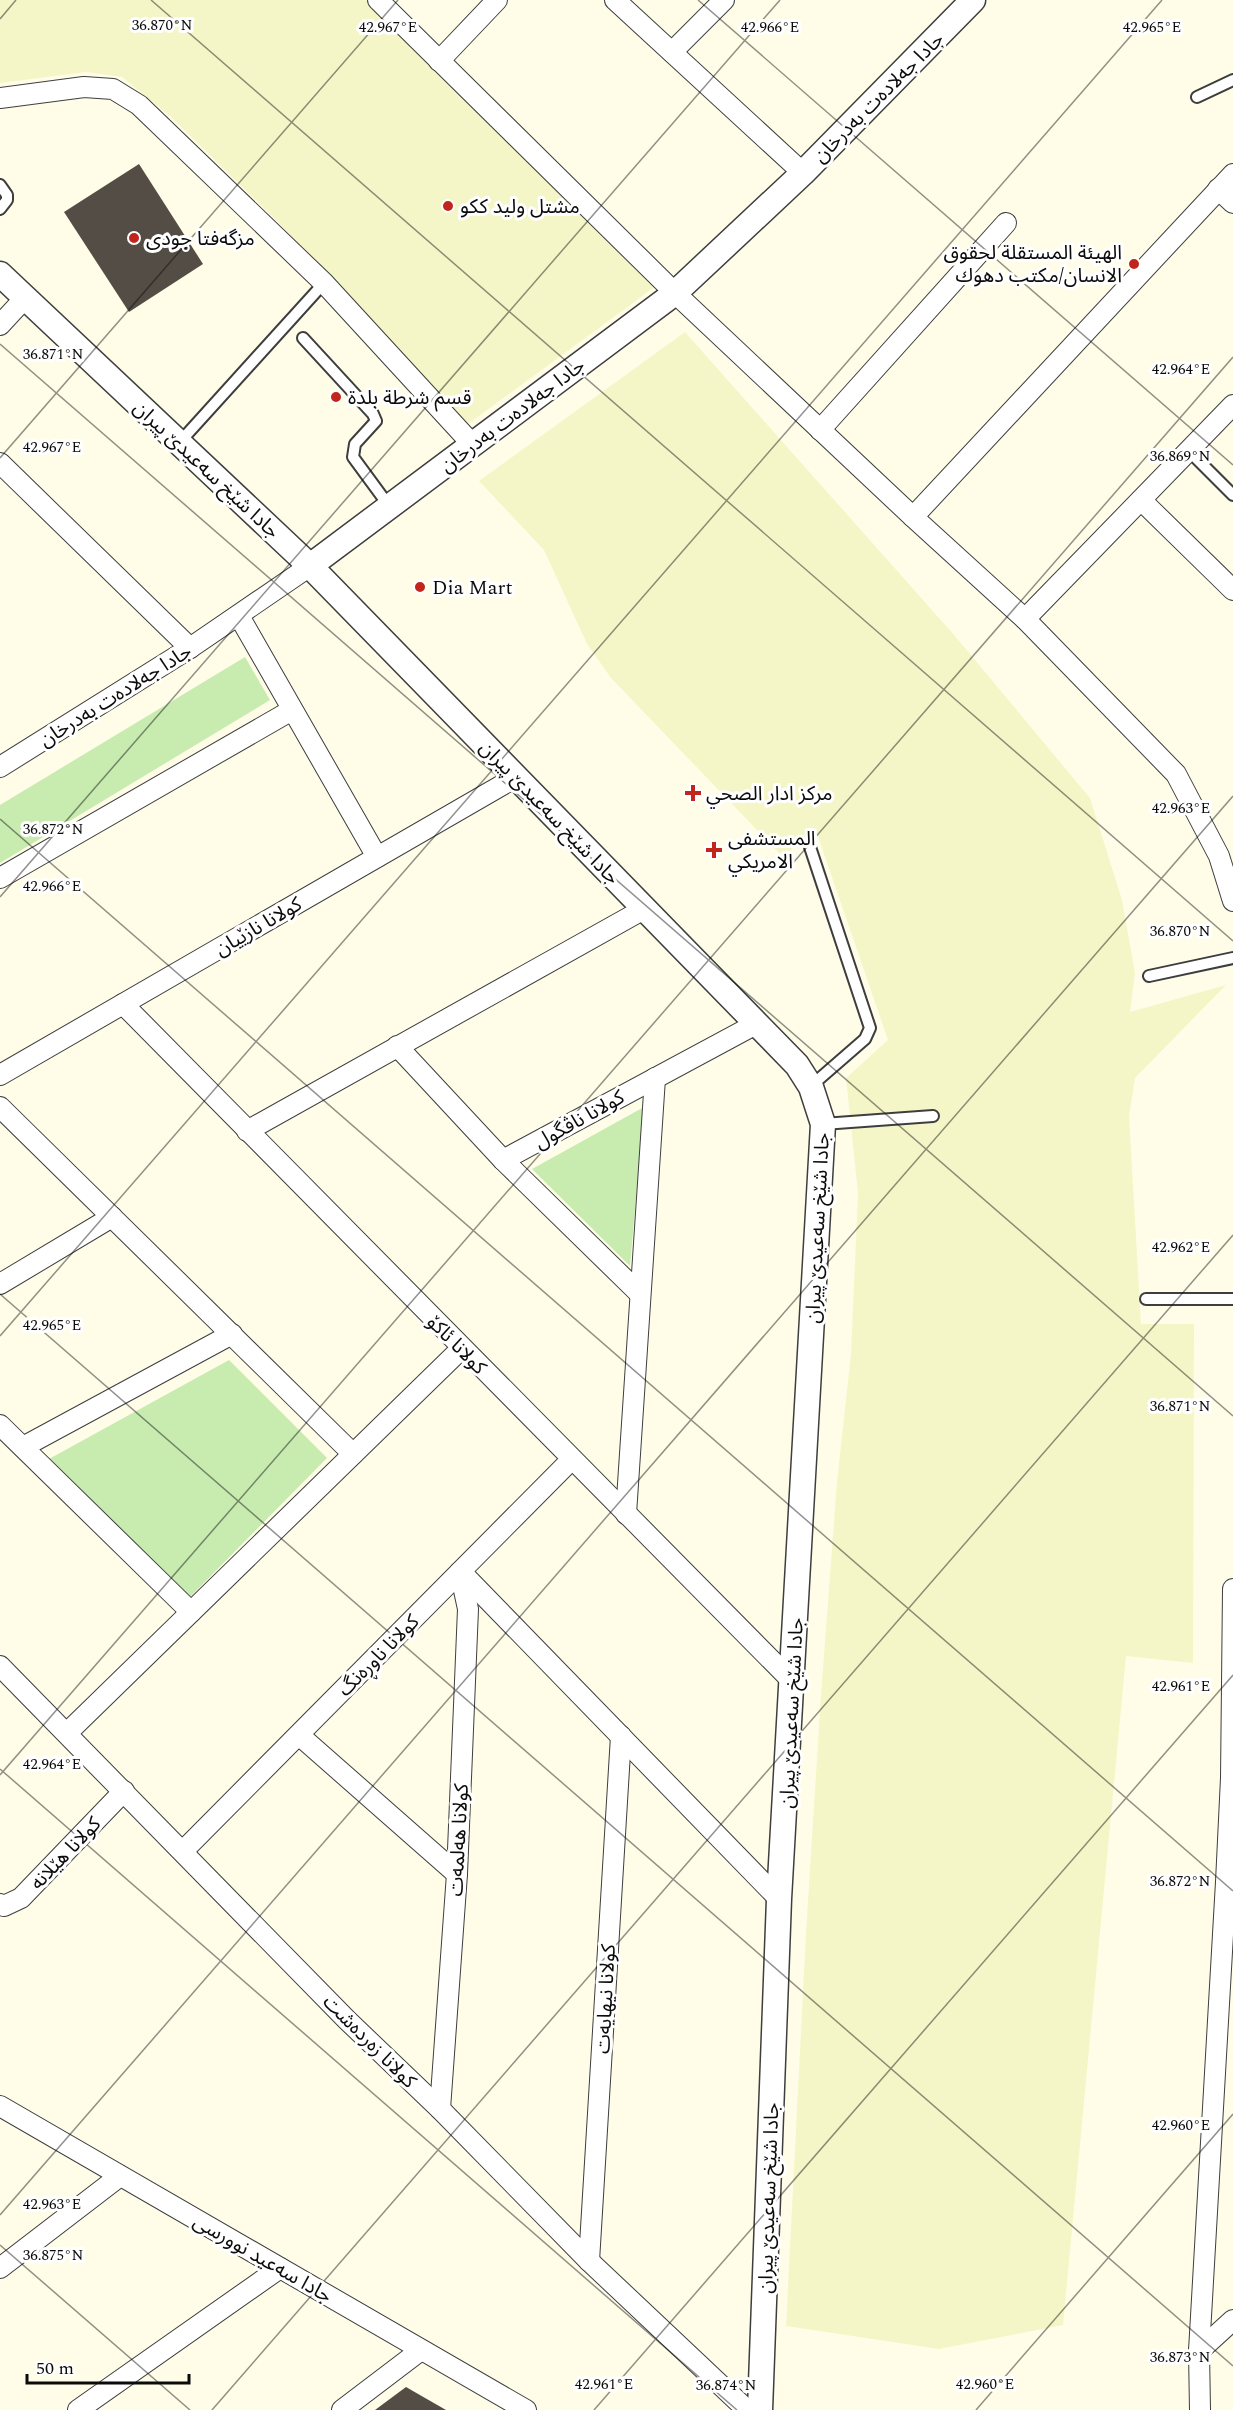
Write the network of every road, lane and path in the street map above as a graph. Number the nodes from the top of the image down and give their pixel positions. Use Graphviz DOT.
graph roads {
  1 [pos="378,0"];
  2 [pos="497,0"];
  3 [pos="615,0"];
  4 [pos="724,0"];
  5 [pos="971,1"];
  6 [pos="672,52"];
  7 [pos="439,61"];
  8 [pos="1233,80"];
  9 [pos="1197,97"];
  10 [pos="0,98"];
  11 [pos="803,173"];
  12 [pos="1233,174"];
  13 [pos="0,185"];
  14 [pos="1218,189"];
  15 [pos="1233,203"];
  16 [pos="0,209"];
  17 [pos="1006,223"];
  18 [pos="0,274"];
  19 [pos="324,283"];
  20 [pos="675,293"];
  21 [pos="25,298"];
  22 [pos="0,325"];
  23 [pos="303,338"];
  24 [pos="1233,405"];
  25 [pos="820,430"];
  26 [pos="179,443"];
  27 [pos="472,444"];
  28 [pos="1189,451"];
  29 [pos="0,463"];
  30 [pos="1233,495"];
  31 [pos="1141,500"];
  32 [pos="389,507"];
  33 [pos="913,517"];
  34 [pos="310,566"];
  35 [pos="1233,590"];
  36 [pos="239,616"];
  37 [pos="1025,619"];
  38 [pos="190,648"];
  39 [pos="292,710"];
  40 [pos="0,767"];
  41 [pos="516,777"];
  42 [pos="810,847"];
  43 [pos="377,857"];
  44 [pos="0,878"];
  45 [pos="1233,901"];
  46 [pos="644,909"];
  47 [pos="1233,958"];
  48 [pos="1149,976"];
  49 [pos="123,1004"];
  50 [pos="756,1024"];
  51 [pos="397,1046"];
  52 [pos="0,1075"];
  53 [pos="655,1078"];
  54 [pos="811,1087"];
  55 [pos="0,1107"];
  56 [pos="933,1116"];
  57 [pos="823,1124"];
  58 [pos="247,1131"];
  59 [pos="503,1160"];
  60 [pos="112,1217"];
  61 [pos="0,1284"];
  62 [pos="640,1294"];
  63 [pos="1146,1299"];
  64 [pos="1233,1299"];
  65 [pos="232,1334"];
  66 [pos="462,1348"];
  67 [pos="0,1425"];
  68 [pos="22,1447"];
  69 [pos="353,1454"];
  70 [pos="572,1459"];
  71 [pos="626,1514"];
  72 [pos="460,1572"];
  73 [pos="1233,1589"];
  74 [pos="191,1612"];
  75 [pos="0,1666"];
  76 [pos="793,1682"];
  77 [pos="67,1733"];
  78 [pos="299,1735"];
  79 [pos="621,1736"];
  80 [pos="1232,1777"];
  81 [pos="124,1791"];
  82 [pos="183,1851"];
  83 [pos="457,1874"];
  84 [pos="1230,1886"];
  85 [pos="779,1899"];
  86 [pos="0,1904"];
  87 [pos="0,2106"];
  88 [pos="440,2109"];
  89 [pos="120,2176"];
  90 [pos="589,2261"];
  91 [pos="0,2268"];
  92 [pos="280,2268"];
  93 [pos="1233,2320"];
  94 [pos="421,2350"];
  95 [pos="1199,2351"];
  96 [pos="78,2410"];
  97 [pos="342,2410"];
  98 [pos="526,2410"];
  99 [pos="747,2410"];
  100 [pos="760,2410"];
  101 [pos="1200,2410"];
  1 -- 7 [label="street"];
  2 -- 7 [label="street"];
  3 -- 6 [label="street"];
  4 -- 6 [label="street"];
  5 -- 11 [label="street, جادا جەلادەت بەدرخان"];
  6 -- 11 [label="street"];
  7 -- 20 [label="street"];
  8 -- 9 [label="lane"];
  10 -- 19 [label="street"];
  11 -- 20 [label="street, جادا جەلادەت بەدرخان"];
  12 -- 14 [label="street"];
  13 -- 16 [label="lane"];
  14 -- 15 [label="street"];
  14 -- 33 [label="street"];
  17 -- 25 [label="street"];
  18 -- 21 [label="street, جادا شێخ سەعیدێ پیران"];
  19 -- 26 [label="lane"];
  19 -- 27 [label="street"];
  20 -- 25 [label="street"];
  20 -- 27 [label="street, جادا جەلادەت بەدرخان"];
  21 -- 22 [label="street"];
  21 -- 26 [label="street, جادا شێخ سەعیدێ پیران"];
  23 -- 32 [label="lane"];
  24 -- 28 [label="street"];
  25 -- 33 [label="street"];
  26 -- 34 [label="street, جادا شێخ سەعیدێ پیران"];
  27 -- 32 [label="street, جادا جەلادەت بەدرخان"];
  28 -- 30 [label="lane"];
  28 -- 31 [label="street"];
  29 -- 38 [label="street"];
  31 -- 35 [label="street"];
  31 -- 37 [label="street"];
  32 -- 34 [label="street, جادا جەلادەت بەدرخان"];
  33 -- 37 [label="street"];
  34 -- 36 [label="street, جادا جەلادەت بەدرخان"];
  34 -- 41 [label="street, جادا شێخ سەعیدێ پیران"];
  36 -- 38 [label="street, جادا جەلادەت بەدرخان"];
  36 -- 39 [label="street"];
  37 -- 45 [label="street"];
  38 -- 40 [label="street, جادا جەلادەت بەدرخان"];
  39 -- 43 [label="street"];
  39 -- 44 [label="street"];
  41 -- 43 [label="street, کولانا نازێیان"];
  41 -- 46 [label="street, جادا شێخ سەعیدێ پیران"];
  42 -- 54 [label="lane"];
  43 -- 49 [label="street, کولانا نازێیان"];
  46 -- 50 [label="street, جادا شێخ سەعیدێ پیران"];
  46 -- 51 [label="street"];
  47 -- 48 [label="lane"];
  49 -- 52 [label="street, کولانا نازێیان"];
  49 -- 58 [label="street, کولانا ئاکۆ"];
  50 -- 53 [label="street, کولانا ناڤگول"];
  50 -- 54 [label="street, جادا شێخ سەعیدێ پیران"];
  51 -- 58 [label="street"];
  51 -- 59 [label="street"];
  53 -- 59 [label="street, کولانا ناڤگول"];
  53 -- 62 [label="street"];
  54 -- 57 [label="street, جادا شێخ سەعیدێ پیران"];
  55 -- 60 [label="street"];
  56 -- 57 [label="lane"];
  57 -- 76 [label="street, جادا شێخ سەعیدێ پیران"];
  58 -- 66 [label="street, کولانا ئاکۆ"];
  59 -- 62 [label="street"];
  60 -- 61 [label="street"];
  60 -- 65 [label="street"];
  62 -- 71 [label="street"];
  63 -- 64 [label="lane"];
  65 -- 68 [label="street"];
  65 -- 69 [label="street"];
  66 -- 69 [label="street"];
  66 -- 70 [label="street, کولانا ئاکۆ"];
  67 -- 68 [label="street"];
  68 -- 74 [label="street"];
  69 -- 74 [label="street"];
  70 -- 71 [label="street, کولانا ئاکۆ"];
  70 -- 72 [label="street, کولانا ناوڕەنگ"];
  71 -- 76 [label="street, کولانا ئاکۆ"];
  72 -- 78 [label="street, کولانا ناوڕەنگ"];
  72 -- 79 [label="street"];
  72 -- 83 [label="street, کولانا هەلمەت"];
  73 -- 80 [label="street"];
  74 -- 77 [label="street"];
  75 -- 77 [label="street, کولانا زەردەشت"];
  76 -- 85 [label="street, جادا شێخ سەعیدێ پیران"];
  77 -- 81 [label="street, کولانا زەردەشت"];
  78 -- 82 [label="street, کولانا ناوڕەنگ"];
  78 -- 83 [label="street"];
  79 -- 85 [label="street"];
  79 -- 90 [label="street, کولانا نیهایەت"];
  80 -- 84 [label="street"];
  81 -- 82 [label="street, کولانا زەردەشت"];
  81 -- 86 [label="street, کولانا هێلانە"];
  82 -- 88 [label="street, کولانا زەردەشت"];
  83 -- 88 [label="street, کولانا هەلمەت"];
  84 -- 95 [label="street"];
  85 -- 100 [label="street, جادا شێخ سەعیدێ پیران"];
  87 -- 89 [label="street, جادا سەعید نوورسی"];
  88 -- 90 [label="street, کولانا زەردەشت"];
  89 -- 91 [label="street"];
  89 -- 92 [label="street, جادا سەعید نوورسی"];
  90 -- 99 [label="street, کولانا زەردەشت"];
  92 -- 94 [label="street, جادا سەعید نوورسی"];
  92 -- 96 [label="street"];
  93 -- 95 [label="street"];
  94 -- 97 [label="street"];
  94 -- 98 [label="street, جادا سەعید نوورسی"];
  95 -- 101 [label="street"];
}
